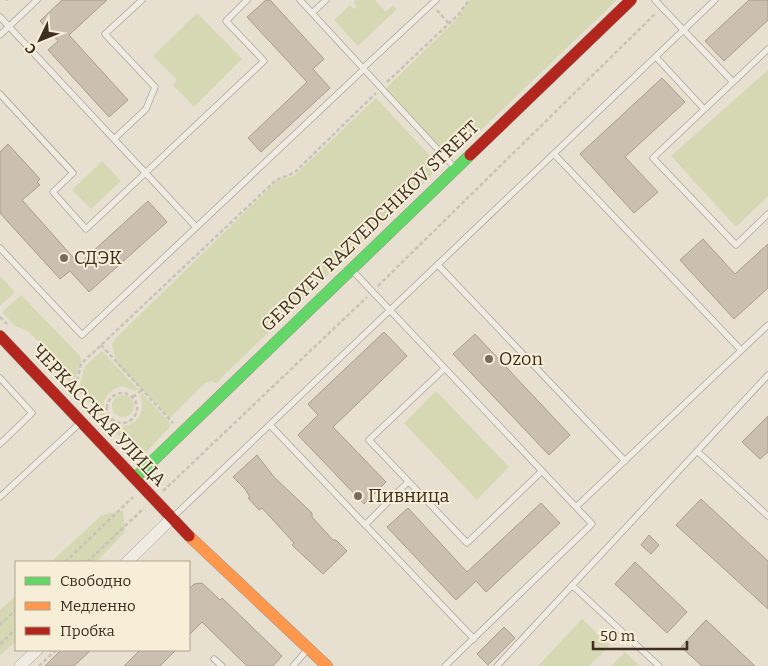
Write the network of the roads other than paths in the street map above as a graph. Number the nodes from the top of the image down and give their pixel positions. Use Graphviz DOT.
graph roads {
  1 [pos="37,0"];
  2 [pos="142,0"];
  3 [pos="247,0"];
  4 [pos="300,0"];
  5 [pos="326,0"];
  6 [pos="631,0"];
  7 [pos="655,0"];
  8 [pos="715,0"];
  9 [pos="433,2"];
  10 [pos="312,13"];
  11 [pos="0,17"];
  12 [pos="9,26"];
  13 [pos="684,30"];
  14 [pos="0,35"];
  15 [pos="768,48"];
  16 [pos="656,57"];
  17 [pos="363,68"];
  18 [pos="733,82"];
  19 [pos="0,94"];
  20 [pos="704,109"];
  21 [pos="114,139"];
  22 [pos="554,154"];
  23 [pos="455,168"];
  24 [pos="146,174"];
  25 [pos="768,214"];
  26 [pos="196,227"];
  27 [pos="0,248"];
  28 [pos="438,265"];
  29 [pos="350,268"];
  30 [pos="389,311"];
  31 [pos="768,325"];
  32 [pos="0,336"];
  33 [pos="741,350"];
  34 [pos="444,369"];
  35 [pos="768,375"];
  36 [pos="0,378"];
  37 [pos="82,422"];
  38 [pos="270,425"];
  39 [pos="0,444"];
  40 [pos="697,451"];
  41 [pos="625,461"];
  42 [pos="542,471"];
  43 [pos="135,478"];
  44 [pos="408,482"];
  45 [pos="0,497"];
  46 [pos="576,507"];
  47 [pos="768,516"];
  48 [pos="171,520"];
  49 [pos="365,525"];
  50 [pos="128,561"];
  51 [pos="572,586"];
  52 [pos="474,639"];
  53 [pos="308,649"];
  54 [pos="36,651"];
  55 [pos="214,659"];
  56 [pos="20,666"];
  57 [pos="222,666"];
  58 [pos="292,666"];
  59 [pos="327,666"];
  60 [pos="445,666"];
  61 [pos="497,666"];
  62 [pos="659,666"];
  1 -- 12 [label="lane"];
  2 -- 21 [label="lane"];
  3 -- 24 [label="lane"];
  4 -- 10 [label="lane"];
  5 -- 10 [label="lane"];
  6 -- 23 [label="street, GEROYEV RAZVEDCHIKOV STREET"];
  7 -- 13 [label="lane"];
  8 -- 13 [label="lane"];
  9 -- 17 [label="lane"];
  10 -- 17 [label="lane"];
  11 -- 12 [label="lane"];
  12 -- 14 [label="lane"];
  12 -- 21 [label="lane"];
  13 -- 16 [label="lane"];
  13 -- 18 [label="lane"];
  15 -- 18 [label="lane"];
  16 -- 20 [label="lane"];
  16 -- 22 [label="lane"];
  17 -- 23 [label="lane"];
  17 -- 26 [label="lane"];
  18 -- 20 [label="lane"];
  19 -- 24 [label="lane"];
  20 -- 25 [label="lane"];
  21 -- 24 [label="lane"];
  22 -- 28 [label="lane"];
  22 -- 33 [label="lane"];
  23 -- 29 [label="street, GEROYEV RAZVEDCHIKOV STREET"];
  24 -- 26 [label="lane"];
  26 -- 27 [label="lane"];
  28 -- 30 [label="lane"];
  28 -- 41 [label="lane"];
  29 -- 30 [label="lane"];
  29 -- 43 [label="street, GEROYEV RAZVEDCHIKOV STREET"];
  30 -- 34 [label="lane"];
  30 -- 38 [label="lane"];
  31 -- 33 [label="lane"];
  32 -- 37 [label="street, ЧЕРКАССКАЯ УЛИЦА"];
  33 -- 41 [label="lane"];
  34 -- 42 [label="lane"];
  34 -- 44 [label="lane"];
  35 -- 40 [label="lane"];
  36 -- 39 [label="lane"];
  37 -- 43 [label="street, ЧЕРКАССКАЯ УЛИЦА"];
  37 -- 45 [label="lane"];
  38 -- 48 [label="lane"];
  38 -- 49 [label="lane"];
  40 -- 47 [label="lane"];
  40 -- 51 [label="lane"];
  41 -- 46 [label="lane"];
  42 -- 44 [label="lane"];
  42 -- 46 [label="lane"];
  43 -- 48 [label="street, ЧЕРКАССКАЯ УЛИЦА"];
  44 -- 49 [label="lane"];
  46 -- 52 [label="lane"];
  48 -- 50 [label="street"];
  48 -- 53 [label="street, ЧЕРКАССКАЯ УЛИЦА"];
  49 -- 52 [label="lane"];
  51 -- 61 [label="lane"];
  51 -- 62 [label="lane"];
  52 -- 60 [label="lane"];
  53 -- 58 [label="lane"];
  53 -- 59 [label="street, ЧЕРКАССКАЯ УЛИЦА"];
  54 -- 56 [label="street"];
  55 -- 57 [label="lane"];
}
